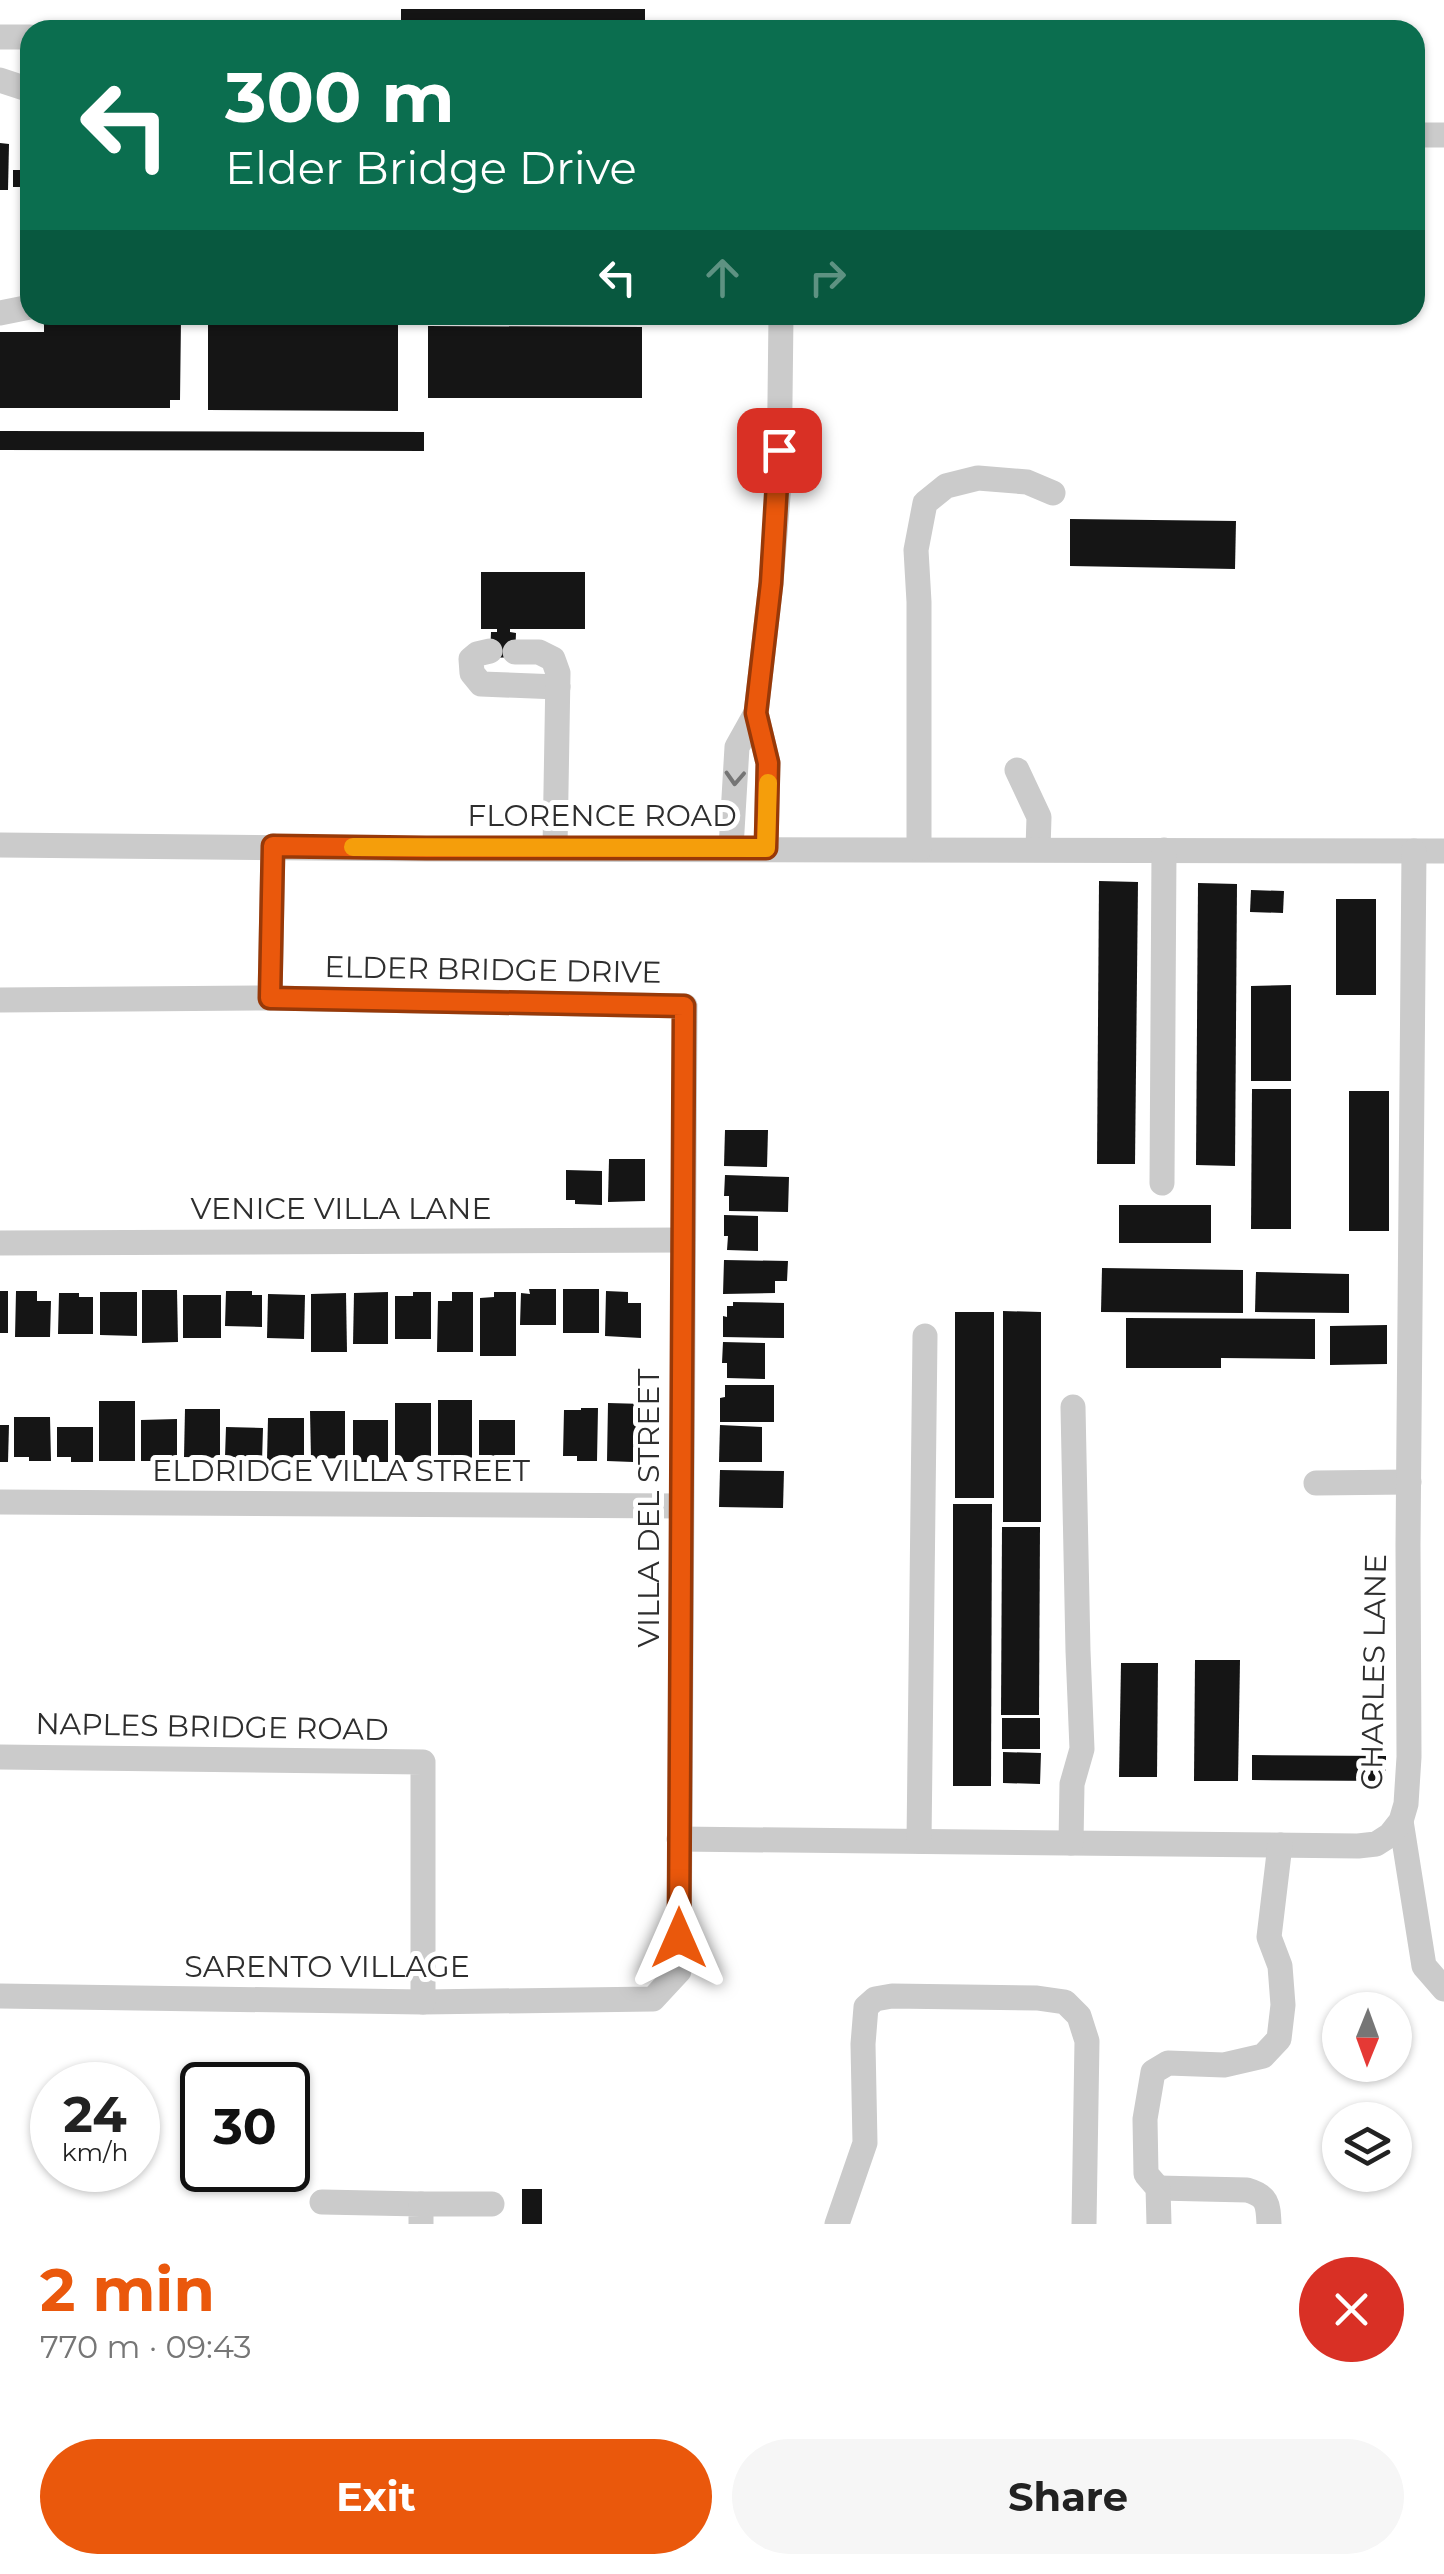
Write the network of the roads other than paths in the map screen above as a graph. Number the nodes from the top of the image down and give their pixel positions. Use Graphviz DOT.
graph roads {
  1 [pos="781,325"];
  2 [pos="1053,493"];
  3 [pos="558,687"];
  4 [pos="756,713"];
  5 [pos="1018,770"];
  6 [pos="0,845"];
  7 [pos="273,846"];
  8 [pos="555,848"];
  9 [pos="731,848"];
  10 [pos="766,848"];
  11 [pos="919,849"];
  12 [pos="1038,849"];
  13 [pos="1164,850"];
  14 [pos="1414,851"];
  15 [pos="1444,851"];
  16 [pos="270,998"];
  17 [pos="0,1000"];
  18 [pos="684,1006"];
  19 [pos="1162,1183"];
  20 [pos="683,1240"];
  21 [pos="0,1243"];
  22 [pos="925,1336"];
  23 [pos="1073,1407"];
  24 [pos="1409,1482"];
  25 [pos="1316,1483"];
  26 [pos="0,1502"];
  27 [pos="681,1506"];
  28 [pos="0,1756"];
  29 [pos="1400,1821"];
  30 [pos="679,1839"];
  31 [pos="919,1841"];
  32 [pos="1072,1843"];
  33 [pos="1280,1845"];
  34 [pos="1444,1989"];
  35 [pos="0,1996"];
  36 [pos="653,1998"];
  37 [pos="423,2002"];
  38 [pos="1158,2188"];
  39 [pos="322,2202"];
  40 [pos="492,2204"];
  41 [pos="421,2214"];
  42 [pos="837,2224"];
  43 [pos="1084,2224"];
  44 [pos="1160,2224"];
  45 [pos="1269,2224"];
  1 -- 4 [label="street"];
  2 -- 11 [label="street"];
  3 -- 3 [label="street"];
  3 -- 8 [label="street"];
  4 -- 9 [label="street, one-way"];
  4 -- 10 [label="street"];
  5 -- 12 [label="street"];
  6 -- 7 [label="street, FLORENCE ROAD"];
  7 -- 8 [label="street, FLORENCE ROAD"];
  7 -- 16 [label="street"];
  8 -- 9 [label="street, FLORENCE ROAD"];
  9 -- 10 [label="street, FLORENCE ROAD"];
  10 -- 11 [label="street, FLORENCE ROAD"];
  11 -- 12 [label="street, FLORENCE ROAD"];
  12 -- 13 [label="street, FLORENCE ROAD"];
  13 -- 14 [label="street, FLORENCE ROAD"];
  13 -- 19 [label="street"];
  14 -- 15 [label="street, FLORENCE ROAD"];
  14 -- 24 [label="street, CHARLES LANE"];
  16 -- 17 [label="street, ELDER BRIDGE DRIVE"];
  16 -- 18 [label="street, ELDER BRIDGE DRIVE"];
  18 -- 20 [label="street, VILLA DEL STREET"];
  20 -- 21 [label="street, VENICE VILLA LANE"];
  20 -- 27 [label="street, VILLA DEL STREET"];
  22 -- 31 [label="street"];
  23 -- 32 [label="street"];
  24 -- 25 [label="street"];
  24 -- 29 [label="street, CHARLES LANE"];
  26 -- 27 [label="street, ELDRIDGE VILLA STREET"];
  27 -- 30 [label="street, VILLA DEL STREET"];
  28 -- 37 [label="street, NAPLES BRIDGE ROAD"];
  29 -- 33 [label="street, CHARLES LANE"];
  29 -- 34 [label="street"];
  30 -- 31 [label="street, CHARLES LANE"];
  30 -- 36 [label="street, VILLA DEL STREET"];
  31 -- 32 [label="street, CHARLES LANE"];
  32 -- 33 [label="street, CHARLES LANE"];
  33 -- 38 [label="street"];
  35 -- 37 [label="street, SARENTO VILLAGE"];
  36 -- 37 [label="street, SARENTO VILLAGE"];
  38 -- 44 [label="street"];
  38 -- 45 [label="street"];
  39 -- 41 [label="street"];
  40 -- 41 [label="street"];
  42 -- 43 [label="street"];
}
